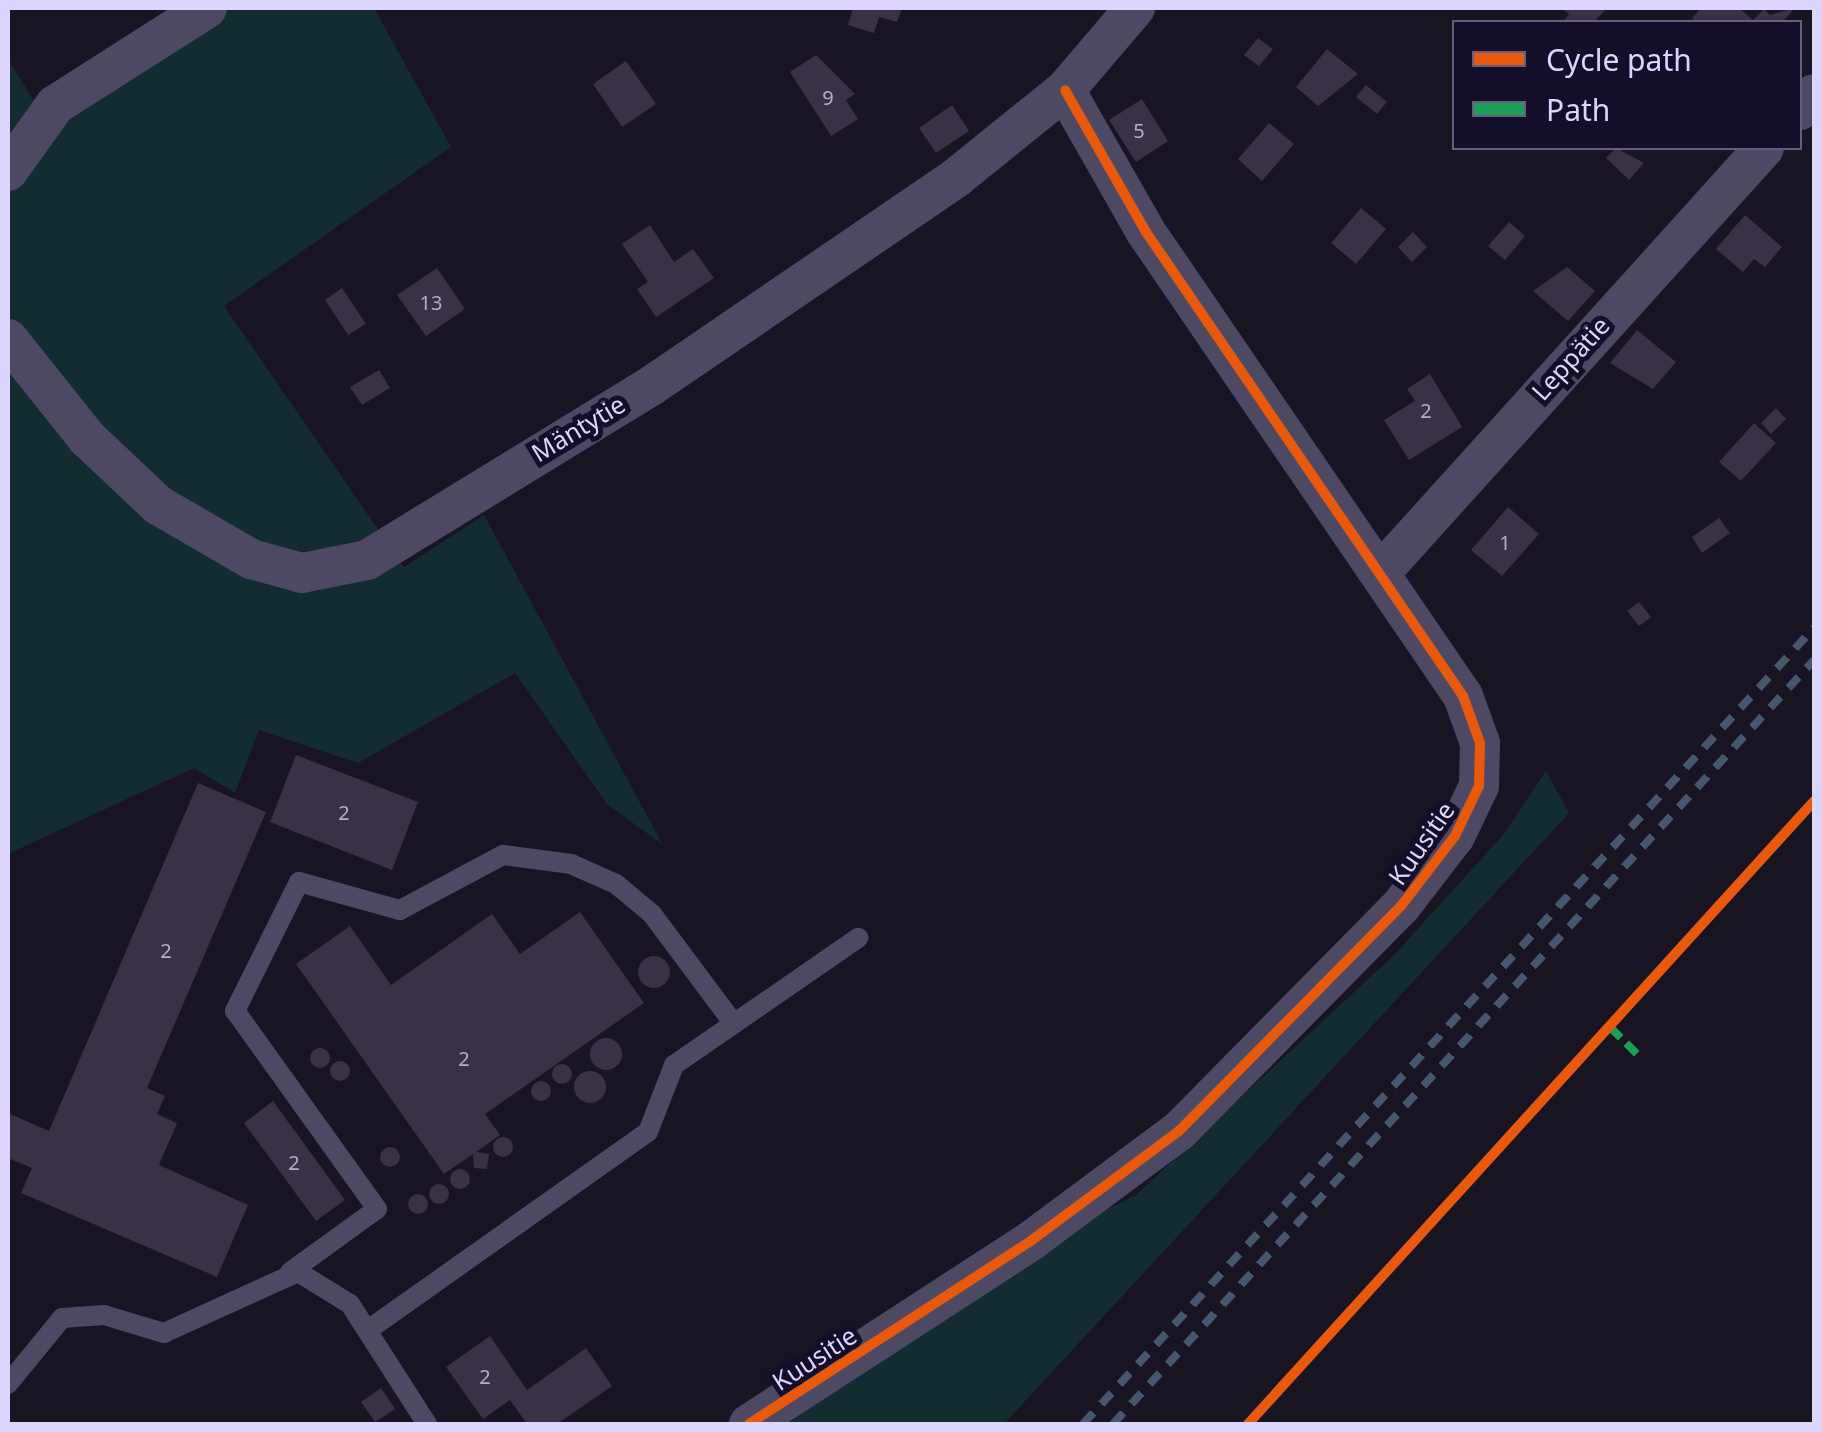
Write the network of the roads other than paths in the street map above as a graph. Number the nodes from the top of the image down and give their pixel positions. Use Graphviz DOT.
graph roads {
  1 [pos="208,8"];
  2 [pos="1125,12"];
  3 [pos="1064,90"];
  4 [pos="1762,150"];
  5 [pos="8,171"];
  6 [pos="8,339"];
  7 [pos="1381,572"];
  8 [pos="858,938"];
  9 [pos="734,1024"];
  10 [pos="290,1272"];
  11 [pos="368,1330"];
  12 [pos="8,1384"];
  13 [pos="427,1424"];
  14 [pos="748,1424"];
  1 -- 5 [label="street"];
  2 -- 3 [label="street, Mäntytie"];
  3 -- 6 [label="street, Mäntytie"];
  3 -- 7 [label="street, Kuusitie"];
  4 -- 7 [label="street, Leppätie"];
  7 -- 14 [label="street, Kuusitie"];
  8 -- 9 [label="lane"];
  9 -- 10 [label="lane"];
  9 -- 11 [label="lane"];
  10 -- 11 [label="lane"];
  10 -- 12 [label="lane"];
  11 -- 13 [label="lane"];
}
